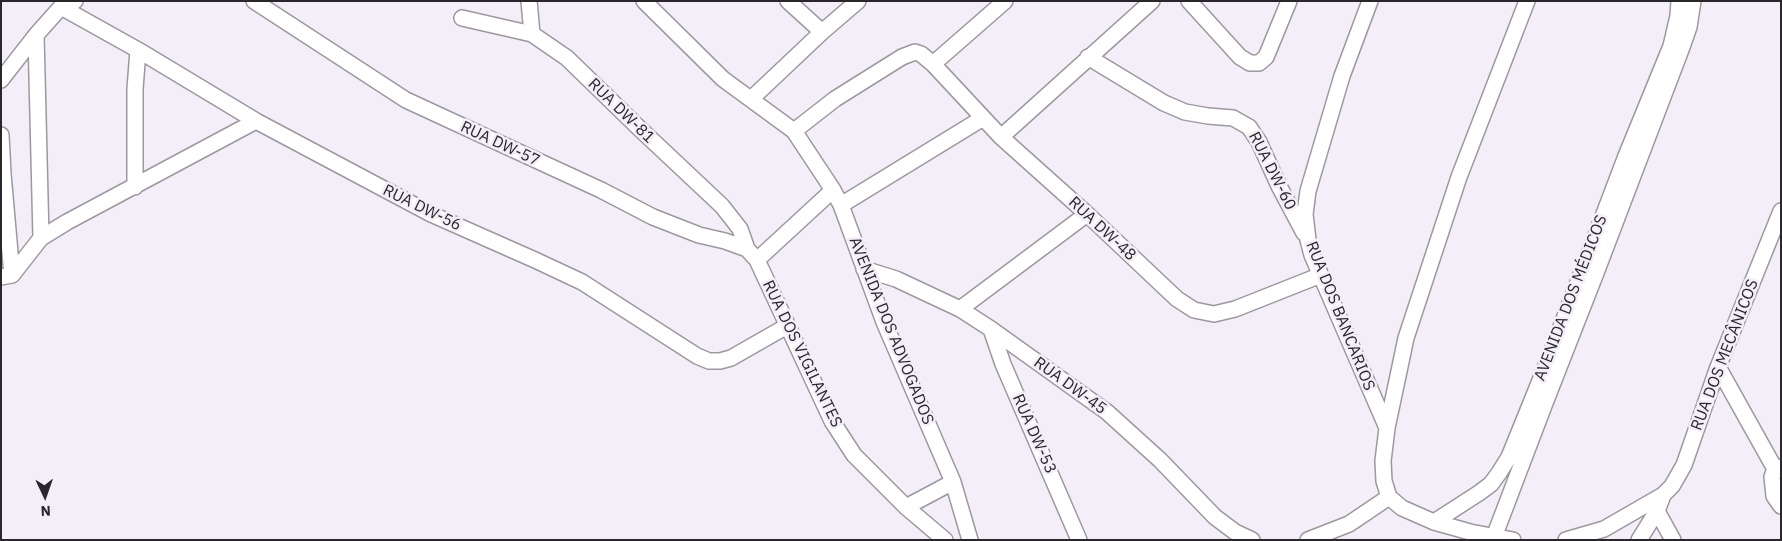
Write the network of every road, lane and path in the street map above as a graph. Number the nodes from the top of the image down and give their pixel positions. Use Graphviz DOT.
graph roads {
  1 [pos="254,1"];
  2 [pos="529,1"];
  3 [pos="644,1"];
  4 [pos="788,1"];
  5 [pos="858,1"];
  6 [pos="1005,1"];
  7 [pos="1152,1"];
  8 [pos="1188,1"];
  9 [pos="1289,1"];
  10 [pos="1370,1"];
  11 [pos="1527,1"];
  12 [pos="1679,1"];
  13 [pos="1693,1"];
  14 [pos="68,4"];
  15 [pos="462,18"];
  16 [pos="822,32"];
  17 [pos="532,34"];
  18 [pos="36,35"];
  19 [pos="1677,46"];
  20 [pos="138,50"];
  21 [pos="1088,57"];
  22 [pos="933,64"];
  23 [pos="1,80"];
  24 [pos="751,99"];
  25 [pos="983,118"];
  26 [pos="256,121"];
  27 [pos="794,131"];
  28 [pos="1,135"];
  29 [pos="1001,137"];
  30 [pos="135,187"];
  31 [pos="833,190"];
  32 [pos="842,205"];
  33 [pos="1781,211"];
  34 [pos="1087,214"];
  35 [pos="41,238"];
  36 [pos="1308,240"];
  37 [pos="752,255"];
  38 [pos="864,269"];
  39 [pos="1321,275"];
  40 [pos="7,276"];
  41 [pos="960,309"];
  42 [pos="787,326"];
  43 [pos="991,328"];
  44 [pos="1718,367"];
  45 [pos="1539,400"];
  46 [pos="1387,428"];
  47 [pos="1778,468"];
  48 [pos="954,482"];
  49 [pos="1663,495"];
  50 [pos="1389,497"];
  51 [pos="1781,506"];
  52 [pos="906,507"];
  53 [pos="1658,511"];
  54 [pos="1434,522"];
  55 [pos="1494,537"];
  56 [pos="946,540"];
  57 [pos="970,540"];
  58 [pos="1079,540"];
  59 [pos="1252,540"];
  60 [pos="1308,540"];
  61 [pos="1514,540"];
  62 [pos="1566,540"];
  63 [pos="1640,540"];
  64 [pos="1673,540"];
  1 -- 37 [label="street, RUA DW-57"];
  2 -- 17 [label="street"];
  3 -- 24 [label="street, AVENIDA DOS ADVOGADOS"];
  4 -- 16 [label="street"];
  5 -- 16 [label="street"];
  6 -- 22 [label="street"];
  7 -- 21 [label="street"];
  8 -- 9 [label="street"];
  10 -- 36 [label="street, RUA DOS BANCARIOS"];
  11 -- 46 [label="street"];
  12 -- 19 [label="street, AVENIDA DOS MÉDICOS"];
  13 -- 19 [label="street, AVENIDA DOS MÉDICOS"];
  14 -- 18 [label="street"];
  14 -- 20 [label="street, RUA DW-56"];
  15 -- 17 [label="street, RUA DW-81"];
  16 -- 24 [label="street"];
  17 -- 37 [label="street, RUA DW-81"];
  18 -- 23 [label="street"];
  18 -- 35 [label="street"];
  19 -- 45 [label="street, AVENIDA DOS MÉDICOS"];
  20 -- 26 [label="street, RUA DW-56"];
  20 -- 30 [label="street"];
  21 -- 29 [label="street"];
  21 -- 36 [label="street, RUA DW-60"];
  22 -- 25 [label="street, RUA DW-48"];
  22 -- 27 [label="street, RUA DW-48"];
  24 -- 27 [label="street, AVENIDA DOS ADVOGADOS"];
  25 -- 29 [label="street, RUA DW-48"];
  25 -- 32 [label="street"];
  26 -- 30 [label="street"];
  26 -- 42 [label="street, RUA DW-56"];
  27 -- 31 [label="street, AVENIDA DOS ADVOGADOS"];
  28 -- 40 [label="street"];
  29 -- 34 [label="street, RUA DW-48"];
  30 -- 35 [label="street"];
  31 -- 32 [label="street, AVENIDA DOS ADVOGADOS"];
  31 -- 37 [label="street, RUA DOS VIGILANTES"];
  32 -- 38 [label="street, AVENIDA DOS ADVOGADOS"];
  33 -- 44 [label="street, RUA DOS MECÂNICOS"];
  34 -- 39 [label="street, RUA DW-48"];
  34 -- 41 [label="street"];
  35 -- 40 [label="street"];
  36 -- 39 [label="street, RUA DOS BANCARIOS"];
  37 -- 42 [label="street, RUA DOS VIGILANTES"];
  38 -- 41 [label="street, RUA DW-45"];
  38 -- 48 [label="street, AVENIDA DOS ADVOGADOS"];
  39 -- 46 [label="street, RUA DOS BANCARIOS"];
  41 -- 43 [label="street, RUA DW-45"];
  42 -- 52 [label="street, RUA DOS VIGILANTES"];
  43 -- 58 [label="street, RUA DW-53"];
  43 -- 59 [label="street, RUA DW-45"];
  44 -- 47 [label="street"];
  44 -- 49 [label="street, RUA DOS MECÂNICOS"];
  45 -- 54 [label="street, AVENIDA DOS MÉDICOS"];
  45 -- 55 [label="street, AVENIDA DOS MÉDICOS"];
  46 -- 50 [label="street"];
  47 -- 51 [label="street"];
  48 -- 52 [label="street"];
  48 -- 57 [label="street, AVENIDA DOS ADVOGADOS"];
  49 -- 53 [label="street"];
  49 -- 62 [label="street"];
  50 -- 54 [label="street"];
  50 -- 60 [label="street"];
  52 -- 56 [label="street, RUA DOS VIGILANTES"];
  53 -- 63 [label="street"];
  53 -- 64 [label="street"];
  54 -- 55 [label="street"];
  55 -- 61 [label="street"];
}
